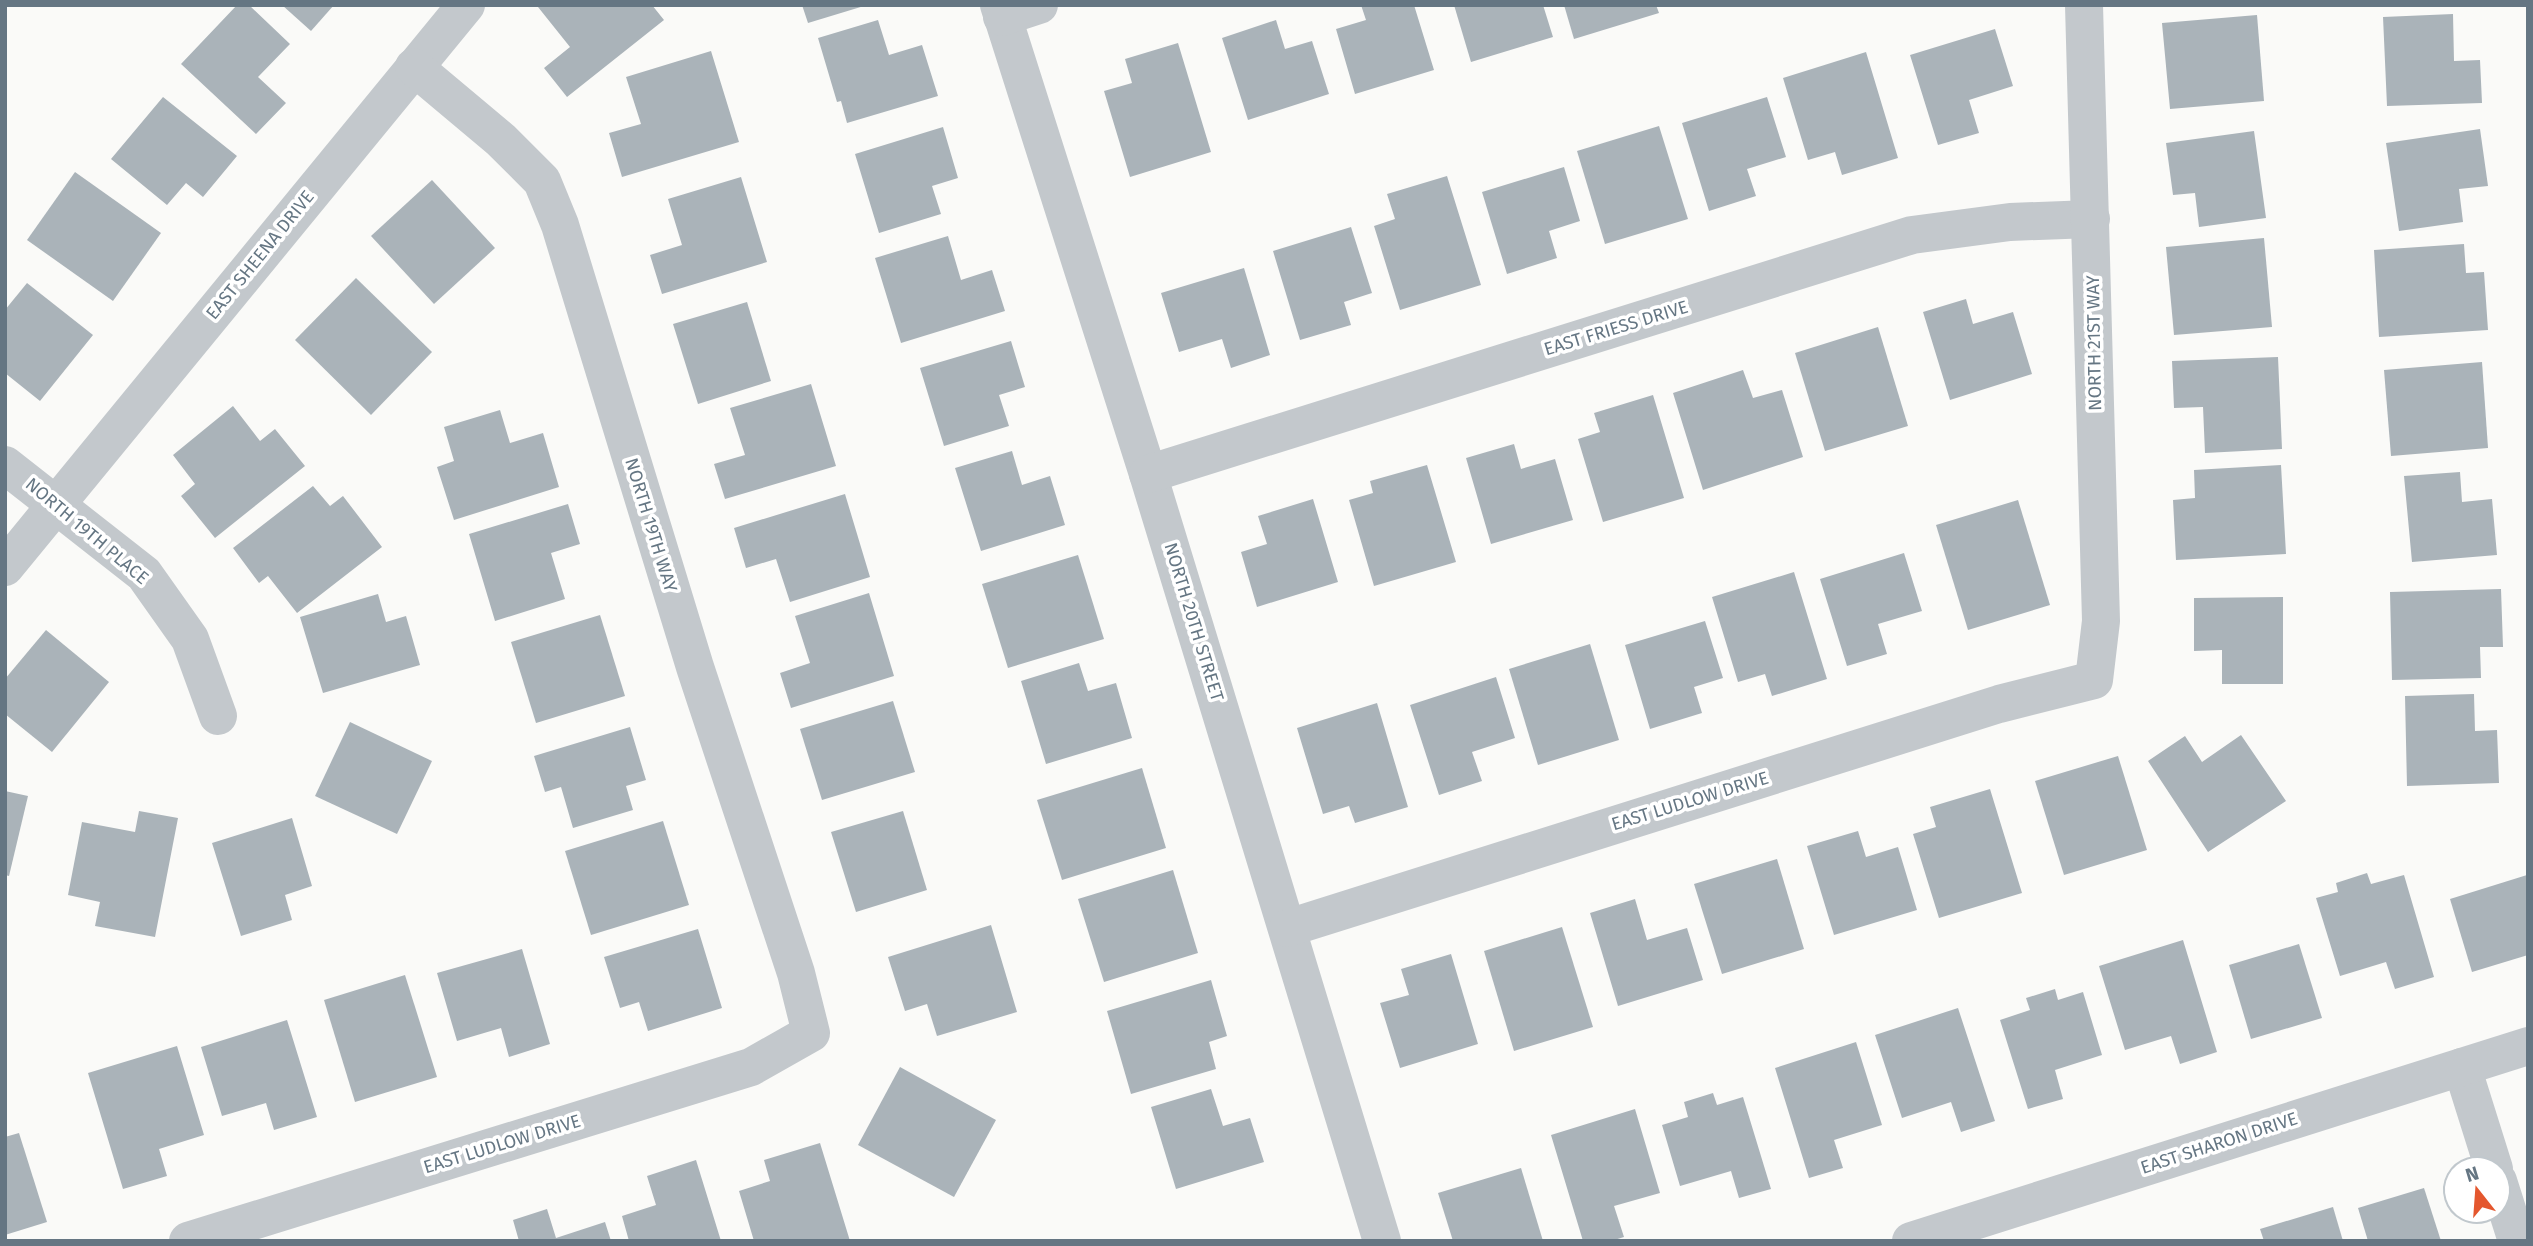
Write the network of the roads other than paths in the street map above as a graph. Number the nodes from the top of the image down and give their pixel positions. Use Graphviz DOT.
graph roads {
  1 [pos="466,5"];
  2 [pos="1039,5"];
  3 [pos="2084,5"];
  4 [pos="1000,11"];
  5 [pos="414,68"];
  6 [pos="2091,219"];
  7 [pos="5,465"];
  8 [pos="1148,474"];
  9 [pos="55,505"];
  10 [pos="5,568"];
  11 [pos="2094,680"];
  12 [pos="218,716"];
  13 [pos="1288,928"];
  14 [pos="810,1033"];
  15 [pos="2528,1046"];
  16 [pos="2462,1067"];
  17 [pos="2490,1155"];
  18 [pos="188,1241"];
  19 [pos="1382,1241"];
  20 [pos="1911,1241"];
  1 -- 5 [label="street, EAST SHEENA DRIVE"];
  2 -- 4 [label="street"];
  3 -- 6 [label="street, NORTH 21ST WAY"];
  4 -- 8 [label="street, NORTH 20TH STREET"];
  5 -- 9 [label="street, EAST SHEENA DRIVE"];
  5 -- 14 [label="street, NORTH 19TH WAY"];
  6 -- 8 [label="street, EAST FRIESS DRIVE"];
  6 -- 11 [label="street, NORTH 21ST WAY"];
  7 -- 9 [label="street, NORTH 19TH PLACE"];
  8 -- 13 [label="street, NORTH 20TH STREET"];
  9 -- 10 [label="street, EAST SHEENA DRIVE"];
  9 -- 12 [label="street, NORTH 19TH PLACE"];
  11 -- 13 [label="street, EAST LUDLOW DRIVE"];
  13 -- 19 [label="street, NORTH 20TH STREET"];
  14 -- 18 [label="street, EAST LUDLOW DRIVE"];
  15 -- 16 [label="street, EAST SHARON DRIVE"];
  16 -- 17 [label="street"];
  16 -- 20 [label="street, EAST SHARON DRIVE"];
}
